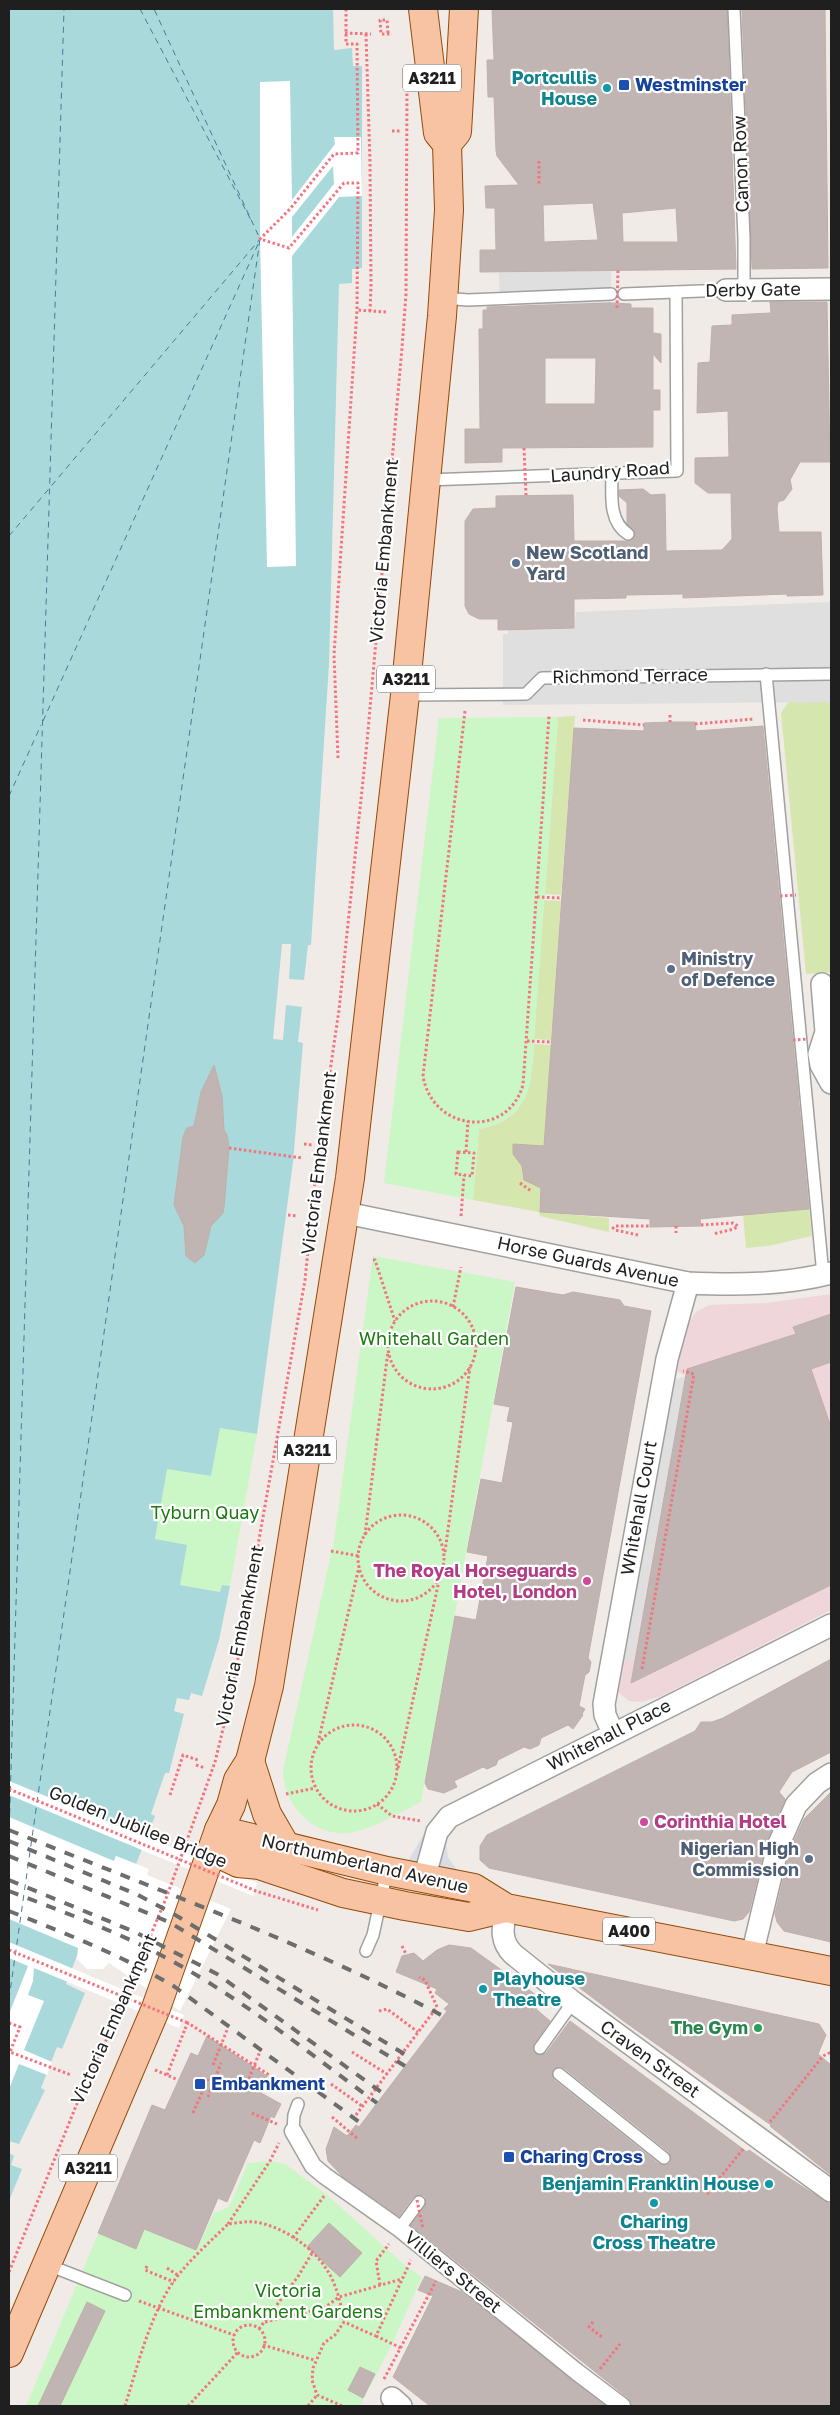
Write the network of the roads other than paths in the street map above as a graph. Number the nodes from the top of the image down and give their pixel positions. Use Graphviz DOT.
graph roads {
  1 [pos="423,9"];
  2 [pos="464,9"];
  3 [pos="734,9"];
  4 [pos="447,144"];
  5 [pos="831,289"];
  6 [pos="735,290"];
  7 [pos="676,292"];
  8 [pos="611,294"];
  9 [pos="624,294"];
  10 [pos="443,298"];
  11 [pos="612,473"];
  12 [pos="427,480"];
  13 [pos="628,534"];
  14 [pos="766,674"];
  15 [pos="831,674"];
  16 [pos="405,695"];
  17 [pos="822,984"];
  18 [pos="831,1083"];
  19 [pos="346,1213"];
  20 [pos="827,1274"];
  21 [pos="688,1283"];
  22 [pos="831,1625"];
  23 [pos="613,1733"];
  24 [pos="250,1761"];
  25 [pos="831,1774"];
  26 [pos="216,1840"];
  27 [pos="285,1845"];
  28 [pos="387,1871"];
  29 [pos="424,1879"];
  30 [pos="392,1903"];
  31 [pos="506,1908"];
  32 [pos="366,1951"];
  33 [pos="752,1954"];
  34 [pos="831,1971"];
  35 [pos="573,2002"];
  36 [pos="540,2048"];
  37 [pos="559,2074"];
  38 [pos="298,2104"];
  39 [pos="293,2131"];
  40 [pos="664,2158"];
  41 [pos="831,2191"];
  42 [pos="418,2201"];
  43 [pos="399,2229"];
  44 [pos="48,2264"];
  45 [pos="124,2296"];
  46 [pos="9,2353"];
  47 [pos="622,2406"];
  1 -- 4 [label="main road, Victoria Embankment / A3211"];
  2 -- 4 [label="main road, Victoria Embankment / A3211"];
  3 -- 6 [label="lane, Canon Row"];
  4 -- 10 [label="main road, Victoria Embankment / A3211"];
  5 -- 6 [label="street, Derby Gate"];
  6 -- 7 [label="lane, Derby Gate"];
  7 -- 9 [label="lane, Derby Gate"];
  7 -- 11 [label="lane, Laundry Road"];
  8 -- 10 [label="lane"];
  10 -- 12 [label="main road, Victoria Embankment / A3211"];
  11 -- 12 [label="lane, Laundry Road"];
  11 -- 13 [label="lane"];
  12 -- 16 [label="main road, Victoria Embankment / A3211"];
  14 -- 15 [label="lane, Richmond Terrace"];
  14 -- 16 [label="lane, Richmond Terrace"];
  14 -- 20 [label="lane"];
  16 -- 19 [label="main road, Victoria Embankment / A3211"];
  17 -- 18 [label="street"];
  19 -- 21 [label="street, Horse Guards Avenue"];
  19 -- 24 [label="main road, Victoria Embankment / A3211"];
  20 -- 21 [label="street, Horse Guards Avenue"];
  21 -- 23 [label="street, Whitehall Court"];
  22 -- 23 [label="street, Whitehall Place"];
  23 -- 29 [label="street, Whitehall Place"];
  24 -- 26 [label="main road, Victoria Embankment / A3211"];
  24 -- 27 [label="main road"];
  25 -- 33 [label="street"];
  26 -- 27 [label="main road, Northumberland Avenue / A400"];
  26 -- 30 [label="main road, Northumberland Avenue / A400"];
  26 -- 44 [label="main road, Victoria Embankment / A3211"];
  27 -- 28 [label="main road, Northumberland Avenue / A400"];
  28 -- 29 [label="main road, Northumberland Avenue / A400"];
  28 -- 30 [label="lane"];
  29 -- 30 [label="main road"];
  29 -- 31 [label="main road, Northumberland Avenue / A400"];
  30 -- 31 [label="main road, Northumberland Avenue / A400"];
  30 -- 32 [label="lane"];
  31 -- 33 [label="main road, Northumberland Avenue / A400"];
  31 -- 35 [label="street, Craven Street"];
  33 -- 34 [label="main road, Northumberland Avenue / A400"];
  35 -- 36 [label="lane"];
  35 -- 41 [label="street, Craven Street"];
  37 -- 40 [label="lane"];
  38 -- 39 [label="lane"];
  39 -- 43 [label="street, Villiers Street"];
  42 -- 43 [label="lane"];
  43 -- 47 [label="street, Villiers Street"];
  44 -- 45 [label="lane"];
  44 -- 46 [label="main road, Victoria Embankment / A3211"];
}
